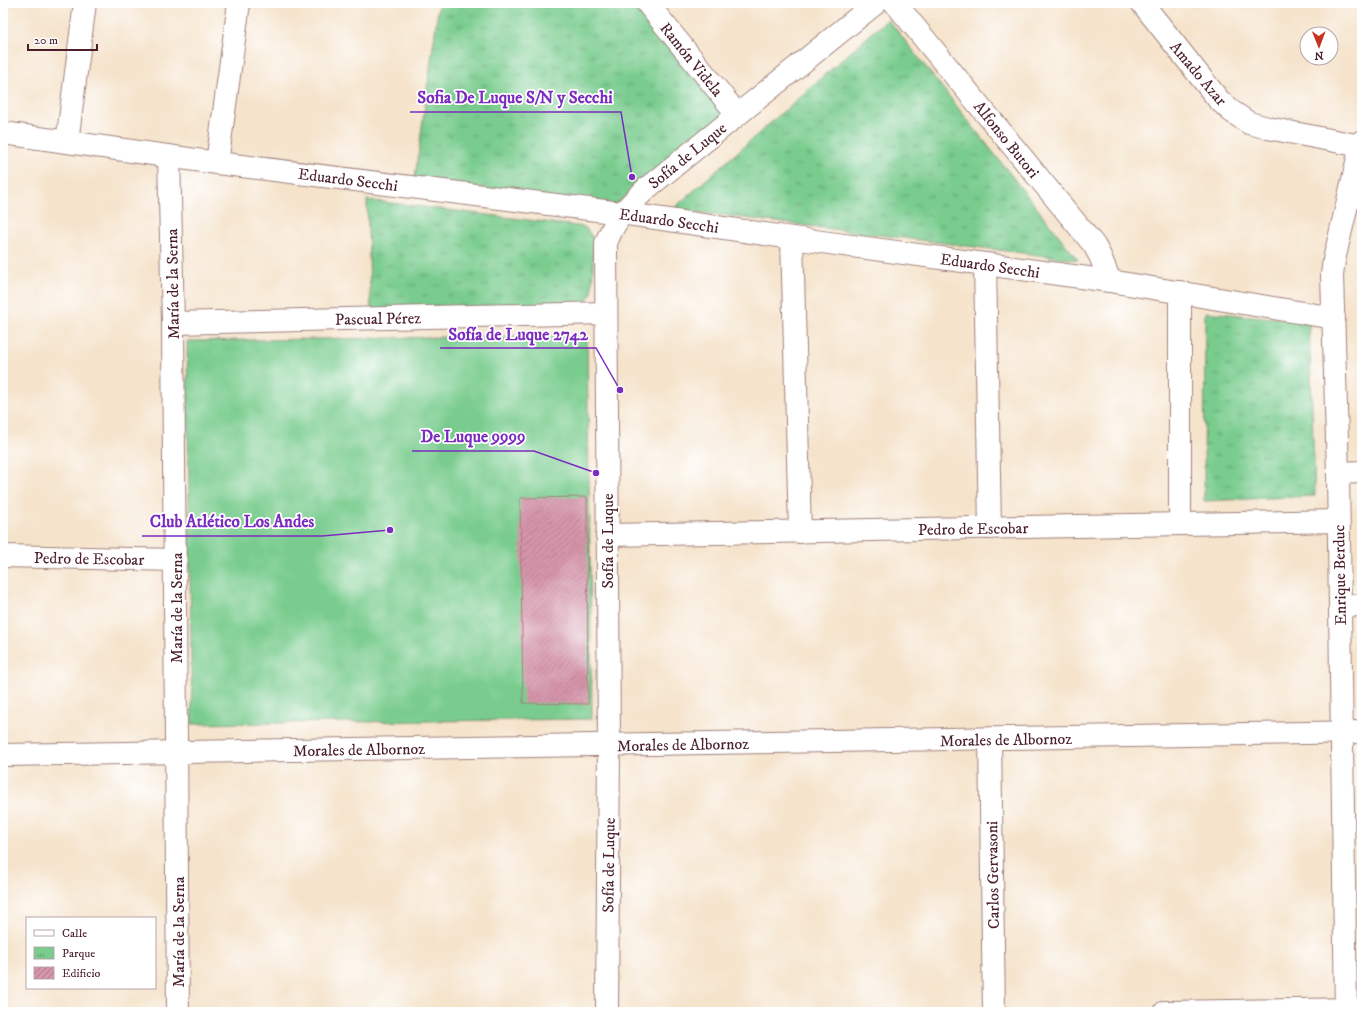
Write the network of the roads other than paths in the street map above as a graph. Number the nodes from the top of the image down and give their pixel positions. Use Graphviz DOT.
graph roads {
  1 [pos="85,3"];
  2 [pos="239,3"];
  3 [pos="647,3"];
  4 [pos="876,3"];
  5 [pos="895,3"];
  6 [pos="1142,3"];
  7 [pos="738,114"];
  8 [pos="3,133"];
  9 [pos="67,142"];
  10 [pos="1361,144"];
  11 [pos="169,156"];
  12 [pos="217,163"];
  13 [pos="621,213"];
  14 [pos="792,238"];
  15 [pos="985,264"];
  16 [pos="1110,281"];
  17 [pos="1180,292"];
  18 [pos="606,313"];
  19 [pos="1334,318"];
  20 [pos="174,323"];
  21 [pos="1338,472"];
  22 [pos="1362,472"];
  23 [pos="1338,521"];
  24 [pos="1180,524"];
  25 [pos="990,528"];
  26 [pos="800,532"];
  27 [pos="607,535"];
  28 [pos="3,556"];
  29 [pos="175,560"];
  30 [pos="1362,605"];
  31 [pos="1340,606"];
  32 [pos="1352,733"];
  33 [pos="990,739"];
  34 [pos="609,745"];
  35 [pos="177,752"];
  36 [pos="3,755"];
  37 [pos="1352,1010"];
  38 [pos="178,1012"];
  39 [pos="607,1012"];
  40 [pos="994,1012"];
  41 [pos="1165,1012"];
  1 -- 9 [label="street"];
  2 -- 12 [label="street"];
  3 -- 7 [label="street, Ramón Videla"];
  4 -- 7 [label="street, Sofía de Luque"];
  5 -- 16 [label="street, Alfonso Butori"];
  6 -- 10 [label="street, Amado Azar"];
  7 -- 13 [label="street, Sofía de Luque"];
  8 -- 9 [label="street, Eduardo Secchi"];
  9 -- 11 [label="street, Eduardo Secchi"];
  10 -- 19 [label="street, Enrique Berduc"];
  11 -- 12 [label="street, Eduardo Secchi"];
  11 -- 20 [label="street, María de la Serna"];
  12 -- 13 [label="street, Eduardo Secchi"];
  13 -- 14 [label="street, Eduardo Secchi"];
  13 -- 18 [label="street, Sofía de Luque"];
  14 -- 15 [label="street, Eduardo Secchi"];
  14 -- 26 [label="street"];
  15 -- 16 [label="street, Eduardo Secchi"];
  15 -- 25 [label="street"];
  16 -- 17 [label="street, Eduardo Secchi"];
  17 -- 19 [label="street, Eduardo Secchi"];
  17 -- 24 [label="street"];
  18 -- 20 [label="street, Pascual Pérez"];
  18 -- 27 [label="street, Sofía de Luque"];
  19 -- 21 [label="street, Enrique Berduc"];
  20 -- 29 [label="street, María de la Serna"];
  21 -- 22 [label="street"];
  21 -- 23 [label="street, Enrique Berduc"];
  23 -- 24 [label="street, Pedro de Escobar"];
  23 -- 31 [label="street, Enrique Berduc"];
  24 -- 25 [label="street, Pedro de Escobar"];
  25 -- 26 [label="street, Pedro de Escobar"];
  26 -- 27 [label="street, Pedro de Escobar"];
  27 -- 34 [label="street, Sofía de Luque"];
  28 -- 29 [label="street, Pedro de Escobar"];
  29 -- 35 [label="street, María de la Serna"];
  30 -- 31 [label="street"];
  31 -- 32 [label="street, Enrique Berduc"];
  32 -- 33 [label="street, Morales de Albornoz"];
  32 -- 37 [label="street, Enrique Berduc"];
  33 -- 34 [label="street, Morales de Albornoz"];
  33 -- 40 [label="street, Carlos Gervasoni"];
  34 -- 35 [label="street, Morales de Albornoz"];
  34 -- 39 [label="street, Sofía de Luque"];
  35 -- 36 [label="street, Morales de Albornoz"];
  35 -- 38 [label="street, María de la Serna"];
  37 -- 41 [label="street"];
}
